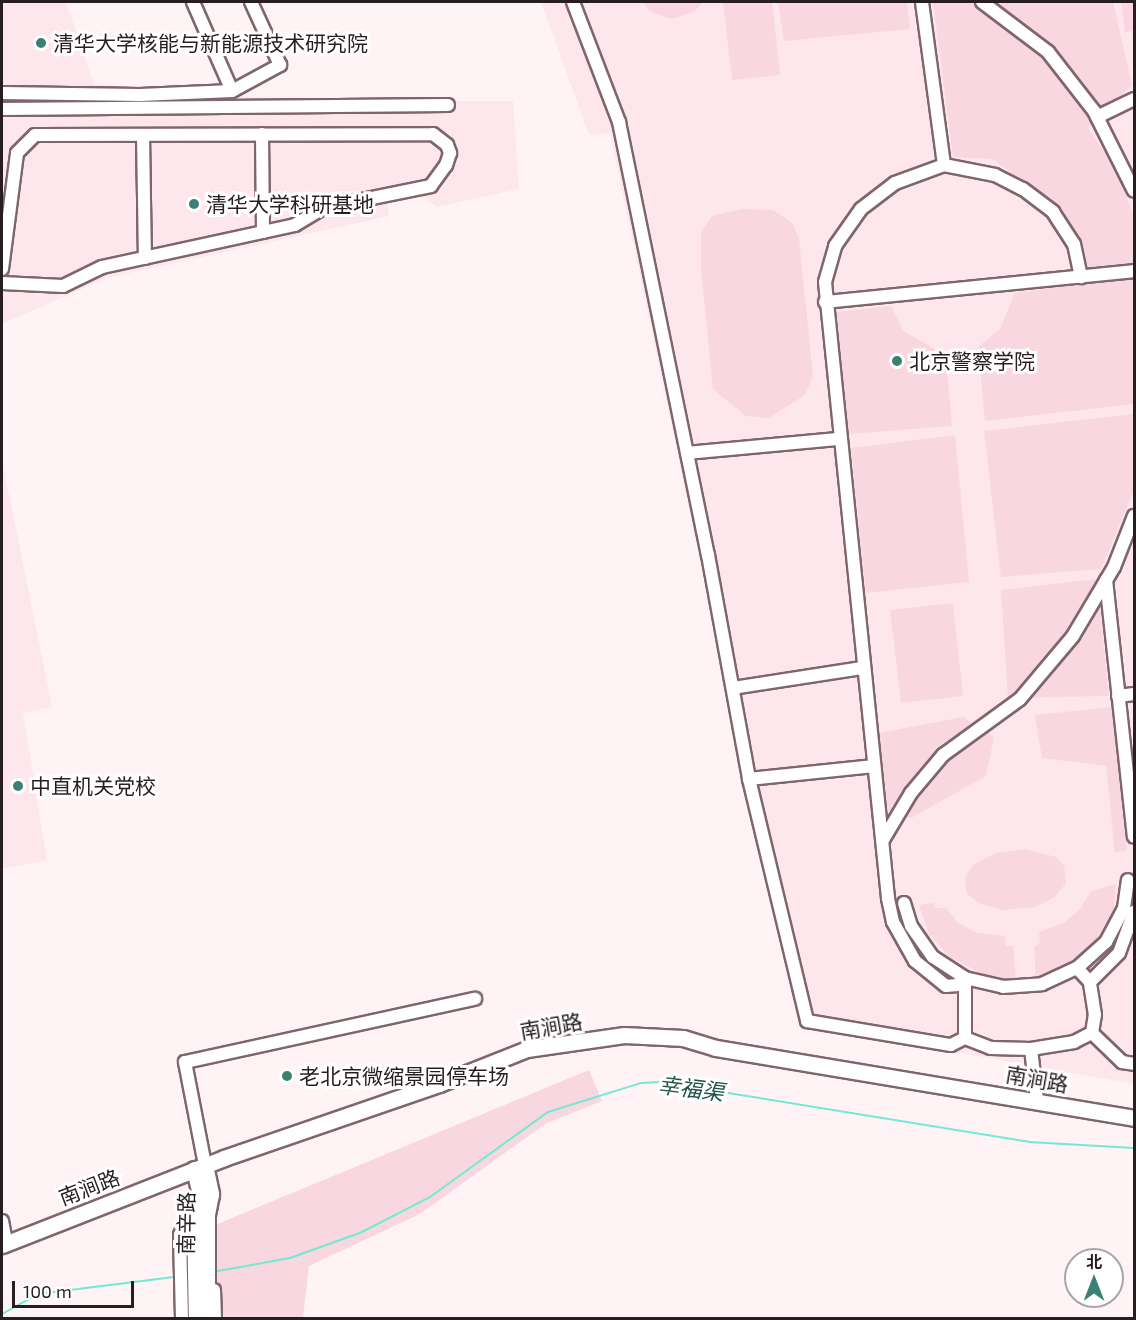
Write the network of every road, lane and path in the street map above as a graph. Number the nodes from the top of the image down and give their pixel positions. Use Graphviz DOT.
graph roads {
  1 [pos="193,2"];
  2 [pos="251,2"];
  3 [pos="573,2"];
  4 [pos="922,2"];
  5 [pos="982,2"];
  6 [pos="232,91"];
  7 [pos="2,93"];
  8 [pos="1134,99"];
  9 [pos="448,105"];
  10 [pos="2,109"];
  11 [pos="1097,117"];
  12 [pos="262,134"];
  13 [pos="143,135"];
  14 [pos="944,165"];
  15 [pos="1134,191"];
  16 [pos="263,232"];
  17 [pos="145,258"];
  18 [pos="2,269"];
  19 [pos="1134,271"];
  20 [pos="1081,277"];
  21 [pos="2,283"];
  22 [pos="825,302"];
  23 [pos="839,439"];
  24 [pos="687,453"];
  25 [pos="1134,516"];
  26 [pos="1106,580"];
  27 [pos="862,668"];
  28 [pos="733,688"];
  29 [pos="1134,694"];
  30 [pos="1118,696"];
  31 [pos="874,766"];
  32 [pos="749,779"];
  33 [pos="1134,836"];
  34 [pos="883,840"];
  35 [pos="1128,880"];
  36 [pos="904,903"];
  37 [pos="1134,912"];
  38 [pos="1077,968"];
  39 [pos="966,978"];
  40 [pos="1090,982"];
  41 [pos="475,999"];
  42 [pos="1092,1033"];
  43 [pos="964,1038"];
  44 [pos="1031,1049"];
  45 [pos="1134,1064"];
  46 [pos="1037,1100"];
  47 [pos="1134,1118"];
  48 [pos="199,1167"];
  49 [pos="200,1216"];
  50 [pos="2,1221"];
  51 [pos="4,1244"];
  52 [pos="182,1318"];
  53 [pos="196,1318"];
  54 [pos="207,1318"];
  55 [pos="215,1318"];
  1 -- 6 [label="street"];
  2 -- 6 [label="street"];
  3 -- 24 [label="street"];
  4 -- 14 [label="street"];
  5 -- 11 [label="street"];
  6 -- 7 [label="street"];
  8 -- 11 [label="street"];
  9 -- 10 [label="street"];
  11 -- 15 [label="street"];
  12 -- 13 [label="street"];
  12 -- 16 [label="street"];
  12 -- 16 [label="street"];
  13 -- 17 [label="street"];
  13 -- 18 [label="street"];
  14 -- 20 [label="street"];
  14 -- 22 [label="street"];
  16 -- 17 [label="street"];
  17 -- 21 [label="street"];
  19 -- 20 [label="street"];
  20 -- 22 [label="street"];
  22 -- 23 [label="street"];
  23 -- 24 [label="street"];
  23 -- 27 [label="street"];
  24 -- 28 [label="street"];
  25 -- 26 [label="street"];
  26 -- 30 [label="street"];
  26 -- 34 [label="street"];
  27 -- 28 [label="street"];
  27 -- 31 [label="street"];
  28 -- 32 [label="street"];
  29 -- 30 [label="street"];
  30 -- 33 [label="street"];
  31 -- 32 [label="street"];
  31 -- 34 [label="street"];
  32 -- 43 [label="street"];
  34 -- 39 [label="street"];
  35 -- 38 [label="street"];
  36 -- 39 [label="street"];
  37 -- 40 [label="street"];
  38 -- 39 [label="street"];
  38 -- 40 [label="street"];
  39 -- 43 [label="street"];
  40 -- 42 [label="street"];
  41 -- 48 [label="street"];
  42 -- 44 [label="street"];
  42 -- 45 [label="street"];
  43 -- 44 [label="street"];
  44 -- 46 [label="street"];
  46 -- 47 [label="main road, 南涧路"];
  46 -- 48 [label="main road, 南涧路"];
  48 -- 49 [label="main road, 南辛路"];
  48 -- 51 [label="main road, 南涧路"];
  49 -- 52 [label="street"];
  49 -- 53 [label="main road, 南辛路"];
  49 -- 54 [label="main road, 南辛路"];
  49 -- 55 [label="street"];
  50 -- 51 [label="street"];
}
